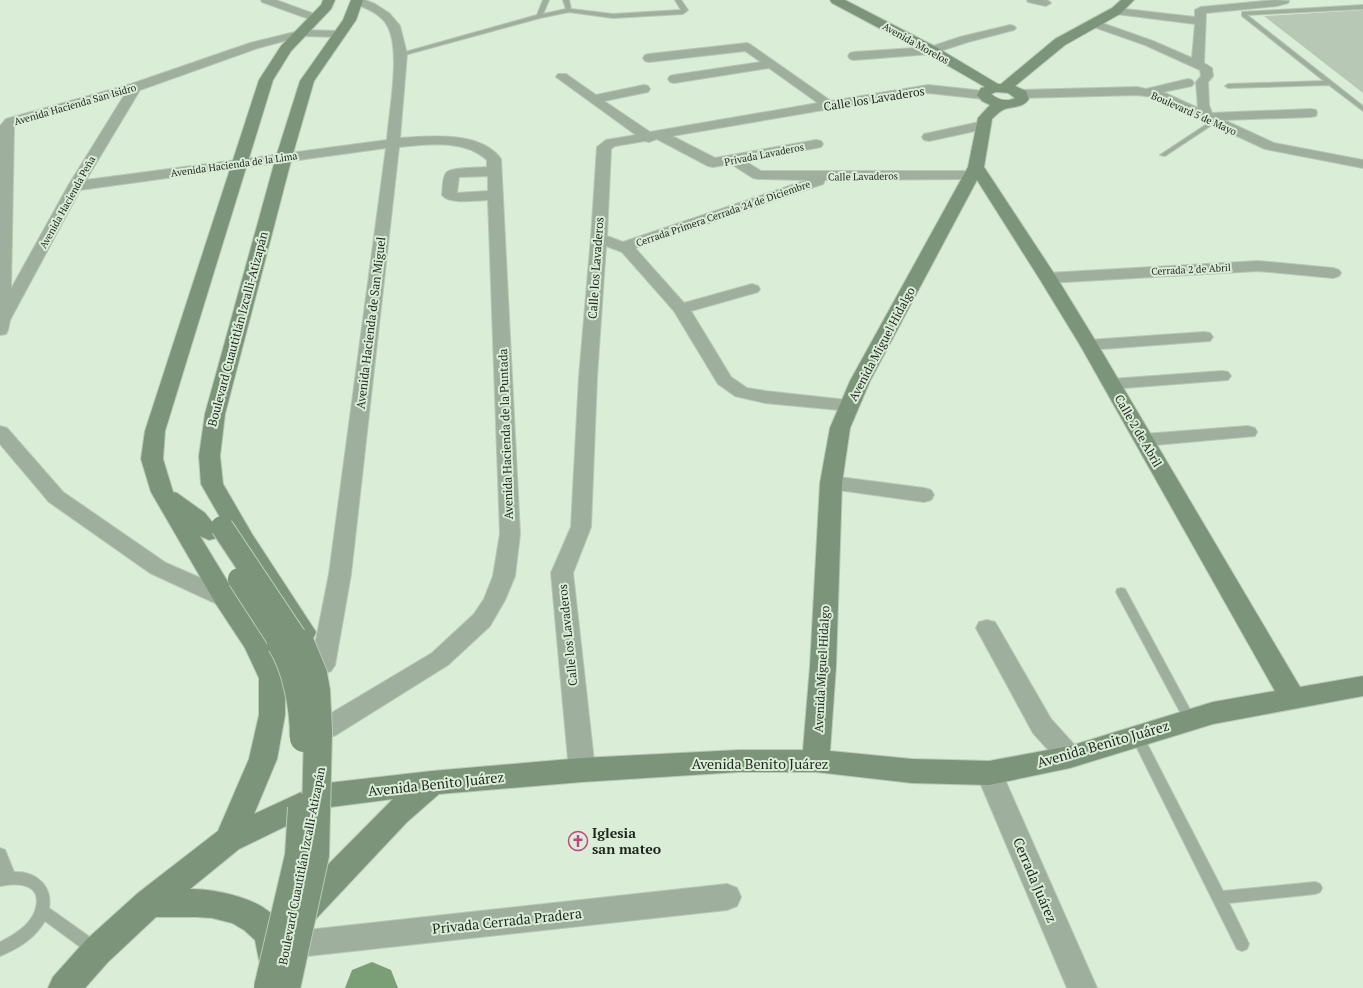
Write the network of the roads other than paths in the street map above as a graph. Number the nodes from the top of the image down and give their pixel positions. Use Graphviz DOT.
graph roads {
  1 [pos="266,0"];
  2 [pos="329,0"];
  3 [pos="546,0"];
  4 [pos="566,0"];
  5 [pos="678,0"];
  6 [pos="836,0"];
  7 [pos="1032,0"];
  8 [pos="1284,0"];
  9 [pos="357,1"];
  10 [pos="1046,3"];
  11 [pos="1122,3"];
  12 [pos="1227,3"];
  13 [pos="1363,6"];
  14 [pos="569,10"];
  15 [pos="539,16"];
  16 [pos="316,18"];
  17 [pos="1200,21"];
  18 [pos="1095,24"];
  19 [pos="1010,28"];
  20 [pos="303,33"];
  21 [pos="340,34"];
  22 [pos="930,50"];
  23 [pos="401,54"];
  24 [pos="854,56"];
  25 [pos="649,58"];
  26 [pos="772,64"];
  27 [pos="1198,64"];
  28 [pos="562,77"];
  29 [pos="674,79"];
  30 [pos="1188,83"];
  31 [pos="1329,83"];
  32 [pos="1228,86"];
  33 [pos="136,87"];
  34 [pos="644,90"];
  35 [pos="1147,92"];
  36 [pos="1002,95"];
  37 [pos="593,99"];
  38 [pos="830,106"];
  39 [pos="1363,109"];
  40 [pos="1311,113"];
  41 [pos="1211,119"];
  42 [pos="984,125"];
  43 [pos="655,137"];
  44 [pos="929,137"];
  45 [pos="393,144"];
  46 [pos="816,144"];
  47 [pos="1163,155"];
  48 [pos="284,157"];
  49 [pos="734,160"];
  50 [pos="239,162"];
  51 [pos="1363,164"];
  52 [pos="495,171"];
  53 [pos="976,176"];
  54 [pos="822,179"];
  55 [pos="75,186"];
  56 [pos="496,195"];
  57 [pos="599,238"];
  58 [pos="624,247"];
  59 [pos="1333,273"];
  60 [pos="1048,278"];
  61 [pos="752,289"];
  62 [pos="682,309"];
  63 [pos="1,325"];
  64 [pos="1204,337"];
  65 [pos="1089,345"];
  66 [pos="1222,376"];
  67 [pos="1111,384"];
  68 [pos="850,406"];
  69 [pos="0,432"];
  70 [pos="1248,432"];
  71 [pos="1144,440"];
  72 [pos="211,483"];
  73 [pos="831,483"];
  74 [pos="162,492"];
  75 [pos="924,495"];
  76 [pos="216,530"];
  77 [pos="1121,592"];
  78 [pos="225,598"];
  79 [pos="987,628"];
  80 [pos="324,665"];
  81 [pos="1363,686"];
  82 [pos="1293,699"];
  83 [pos="1190,720"];
  84 [pos="327,728"];
  85 [pos="1137,736"];
  86 [pos="1070,757"];
  87 [pos="816,761"];
  88 [pos="582,770"];
  89 [pos="989,773"];
  90 [pos="432,783"];
  91 [pos="319,796"];
  92 [pos="228,840"];
  93 [pos="0,854"];
  94 [pos="5,879"];
  95 [pos="1315,888"];
  96 [pos="726,897"];
  97 [pos="1219,898"];
  98 [pos="149,903"];
  99 [pos="42,911"];
  100 [pos="291,933"];
  101 [pos="1242,944"];
  102 [pos="0,949"];
  103 [pos="97,951"];
  104 [pos="277,985"];
  105 [pos="64,988"];
  106 [pos="1082,988"];
  1 -- 16 [label="street"];
  2 -- 16 [label="main road"];
  3 -- 15 [label="lane"];
  4 -- 14 [label="lane"];
  5 -- 14 [label="lane"];
  6 -- 22 [label="main road, Avenida Morelos"];
  7 -- 10 [label="street"];
  8 -- 12 [label="street"];
  9 -- 21 [label="main road, Boulevard Cuautitlán Izcalli-Atizapán"];
  9 -- 23 [label="street, Avenida Hacienda de San Miguel"];
  11 -- 17 [label="street"];
  11 -- 18 [label="main road, Avenida Miguel Hidalgo"];
  12 -- 17 [label="street"];
  13 -- 31 [label="lane"];
  14 -- 15 [label="lane"];
  15 -- 23 [label="lane"];
  16 -- 20 [label="main road"];
  17 -- 27 [label="street"];
  18 -- 27 [label="street"];
  18 -- 36 [label="main road, Avenida Miguel Hidalgo"];
  19 -- 22 [label="street"];
  20 -- 21 [label="street, Avenida Hacienda San Isidro"];
  20 -- 33 [label="street, Avenida Hacienda San Isidro"];
  20 -- 50 [label="main road"];
  21 -- 48 [label="main road, Boulevard Cuautitlán Izcalli-Atizapán"];
  22 -- 24 [label="street"];
  22 -- 36 [label="main road, Avenida Morelos"];
  23 -- 45 [label="street, Avenida Hacienda de San Miguel"];
  25 -- 26 [label="street"];
  26 -- 29 [label="street"];
  26 -- 38 [label="street"];
  27 -- 41 [label="street"];
  28 -- 37 [label="street"];
  30 -- 35 [label="street"];
  31 -- 32 [label="lane"];
  31 -- 39 [label="lane"];
  33 -- 55 [label="street, Avenida Hacienda Peña"];
  33 -- 63 [label="street, Avenida Hacienda San Isidro"];
  34 -- 37 [label="street"];
  35 -- 36 [label="street, Boulevard 5 de Mayo"];
  35 -- 41 [label="street, Boulevard 5 de Mayo"];
  36 -- 38 [label="street, Calle los Lavaderos"];
  36 -- 42 [label="main road, Avenida Miguel Hidalgo"];
  37 -- 43 [label="street"];
  38 -- 43 [label="street, Calle los Lavaderos"];
  40 -- 41 [label="street"];
  41 -- 47 [label="lane"];
  41 -- 51 [label="street, Boulevard 5 de Mayo"];
  42 -- 44 [label="street"];
  42 -- 53 [label="main road, Avenida Miguel Hidalgo"];
  43 -- 49 [label="street, Privada Lavaderos"];
  43 -- 57 [label="street, Calle los Lavaderos"];
  45 -- 48 [label="street, Avenida Hacienda de la Lima"];
  45 -- 52 [label="street, Avenida Hacienda de la Puntada"];
  45 -- 80 [label="street, Avenida Hacienda de San Miguel"];
  46 -- 49 [label="street, Privada Lavaderos"];
  48 -- 50 [label="street, Avenida Hacienda de la Lima"];
  48 -- 72 [label="main road, Boulevard Cuautitlán Izcalli-Atizapán"];
  49 -- 53 [label="street, Calle Lavaderos"];
  50 -- 55 [label="street, Avenida Hacienda de la Lima"];
  50 -- 74 [label="main road"];
  52 -- 56 [label="street, Avenida Hacienda de la Puntada"];
  52 -- 56 [label="street"];
  53 -- 60 [label="main road, Calle 2 de Abril"];
  53 -- 68 [label="main road, Avenida Miguel Hidalgo"];
  54 -- 58 [label="street, Cerrada Primera Cerrada 24 de Diciembre"];
  55 -- 63 [label="street, Avenida Hacienda Peña"];
  56 -- 84 [label="street, Avenida Hacienda de la Puntada"];
  57 -- 58 [label="street"];
  57 -- 88 [label="street, Calle los Lavaderos"];
  58 -- 62 [label="street"];
  59 -- 60 [label="street, Cerrada 2 de Abril"];
  60 -- 65 [label="main road, Calle 2 de Abril"];
  61 -- 62 [label="street"];
  62 -- 68 [label="street"];
  64 -- 65 [label="street"];
  65 -- 67 [label="main road, Calle 2 de Abril"];
  66 -- 67 [label="street"];
  67 -- 71 [label="main road, Calle 2 de Abril"];
  68 -- 73 [label="main road, Avenida Miguel Hidalgo"];
  69 -- 78 [label="street"];
  70 -- 71 [label="street"];
  71 -- 82 [label="main road, Calle 2 de Abril"];
  72 -- 76 [label="main road"];
  72 -- 80 [label="main road, Boulevard Cuautitlán Izcalli-Atizapán"];
  73 -- 75 [label="street"];
  73 -- 87 [label="main road, Avenida Miguel Hidalgo"];
  74 -- 76 [label="main road"];
  74 -- 78 [label="main road"];
  76 -- 104 [label="main road, bridge"];
  77 -- 83 [label="lane"];
  78 -- 92 [label="main road"];
  79 -- 86 [label="street"];
  80 -- 84 [label="main road, Boulevard Cuautitlán Izcalli-Atizapán"];
  81 -- 82 [label="main road, Avenida Benito Juárez"];
  82 -- 83 [label="main road, Avenida Benito Juárez"];
  83 -- 85 [label="main road, Avenida Benito Juárez"];
  84 -- 91 [label="main road, Boulevard Cuautitlán Izcalli-Atizapán"];
  85 -- 86 [label="main road, Avenida Benito Juárez"];
  85 -- 97 [label="lane"];
  86 -- 89 [label="main road, Avenida Benito Juárez"];
  87 -- 88 [label="main road, Avenida Benito Juárez"];
  87 -- 89 [label="main road, Avenida Benito Juárez"];
  88 -- 90 [label="main road, Avenida Benito Juárez"];
  89 -- 106 [label="street, Cerrada Juárez"];
  90 -- 91 [label="main road, Avenida Benito Juárez"];
  90 -- 100 [label="main road"];
  91 -- 92 [label="main road, Avenida Benito Juárez"];
  91 -- 100 [label="main road, Boulevard Cuautitlán Izcalli-Atizapán"];
  92 -- 98 [label="main road"];
  93 -- 94 [label="lane"];
  94 -- 99 [label="lane"];
  95 -- 97 [label="lane"];
  96 -- 100 [label="street, Privada Cerrada Pradera"];
  97 -- 101 [label="lane"];
  98 -- 103 [label="main road"];
  98 -- 104 [label="main road"];
  99 -- 102 [label="lane"];
  99 -- 103 [label="lane"];
  100 -- 104 [label="main road, Boulevard Cuautitlán Izcalli-Atizapán"];
  103 -- 105 [label="main road"];
}
